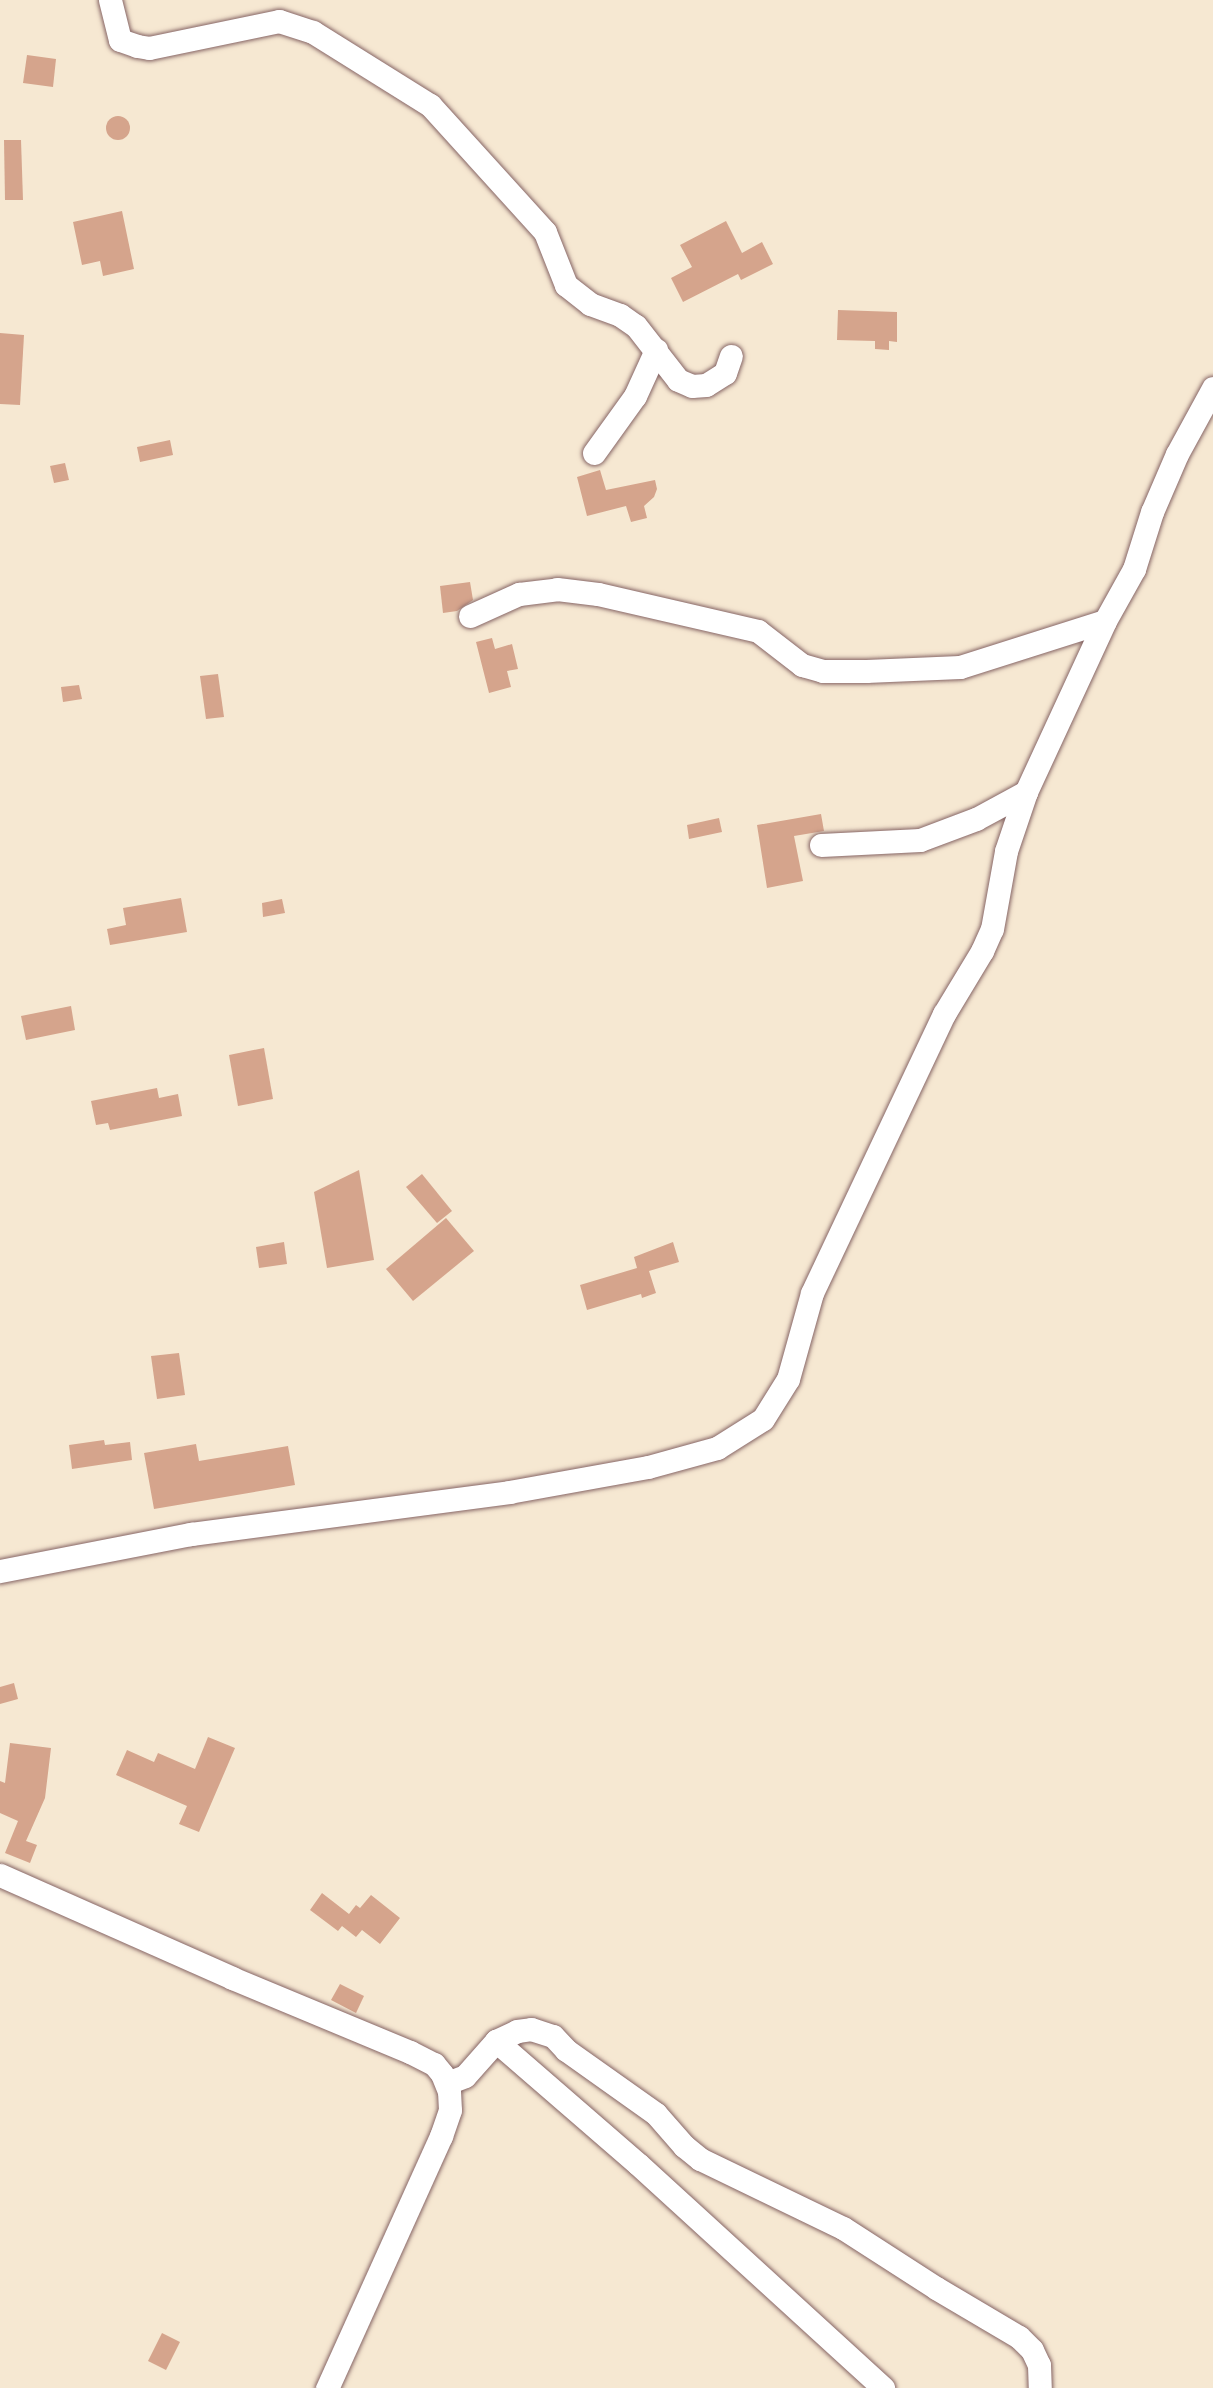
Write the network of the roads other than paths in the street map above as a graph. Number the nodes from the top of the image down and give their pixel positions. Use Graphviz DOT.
graph roads {
  1 [pos="110,0"];
  2 [pos="656,350"];
  3 [pos="731,356"];
  4 [pos="1213,388"];
  5 [pos="594,453"];
  6 [pos="470,616"];
  7 [pos="1105,621"];
  8 [pos="1026,792"];
  9 [pos="821,845"];
  10 [pos="0,1571"];
  11 [pos="0,1875"];
  12 [pos="496,2041"];
  13 [pos="447,2083"];
  14 [pos="327,2388"];
  15 [pos="883,2388"];
  16 [pos="1040,2388"];
  1 -- 2 [label="street"];
  2 -- 3 [label="street"];
  2 -- 5 [label="street"];
  4 -- 7 [label="street"];
  6 -- 7 [label="street"];
  7 -- 8 [label="street"];
  8 -- 9 [label="street"];
  8 -- 10 [label="street"];
  11 -- 13 [label="street"];
  12 -- 13 [label="street"];
  12 -- 15 [label="street"];
  12 -- 16 [label="street"];
  13 -- 14 [label="street"];
}
